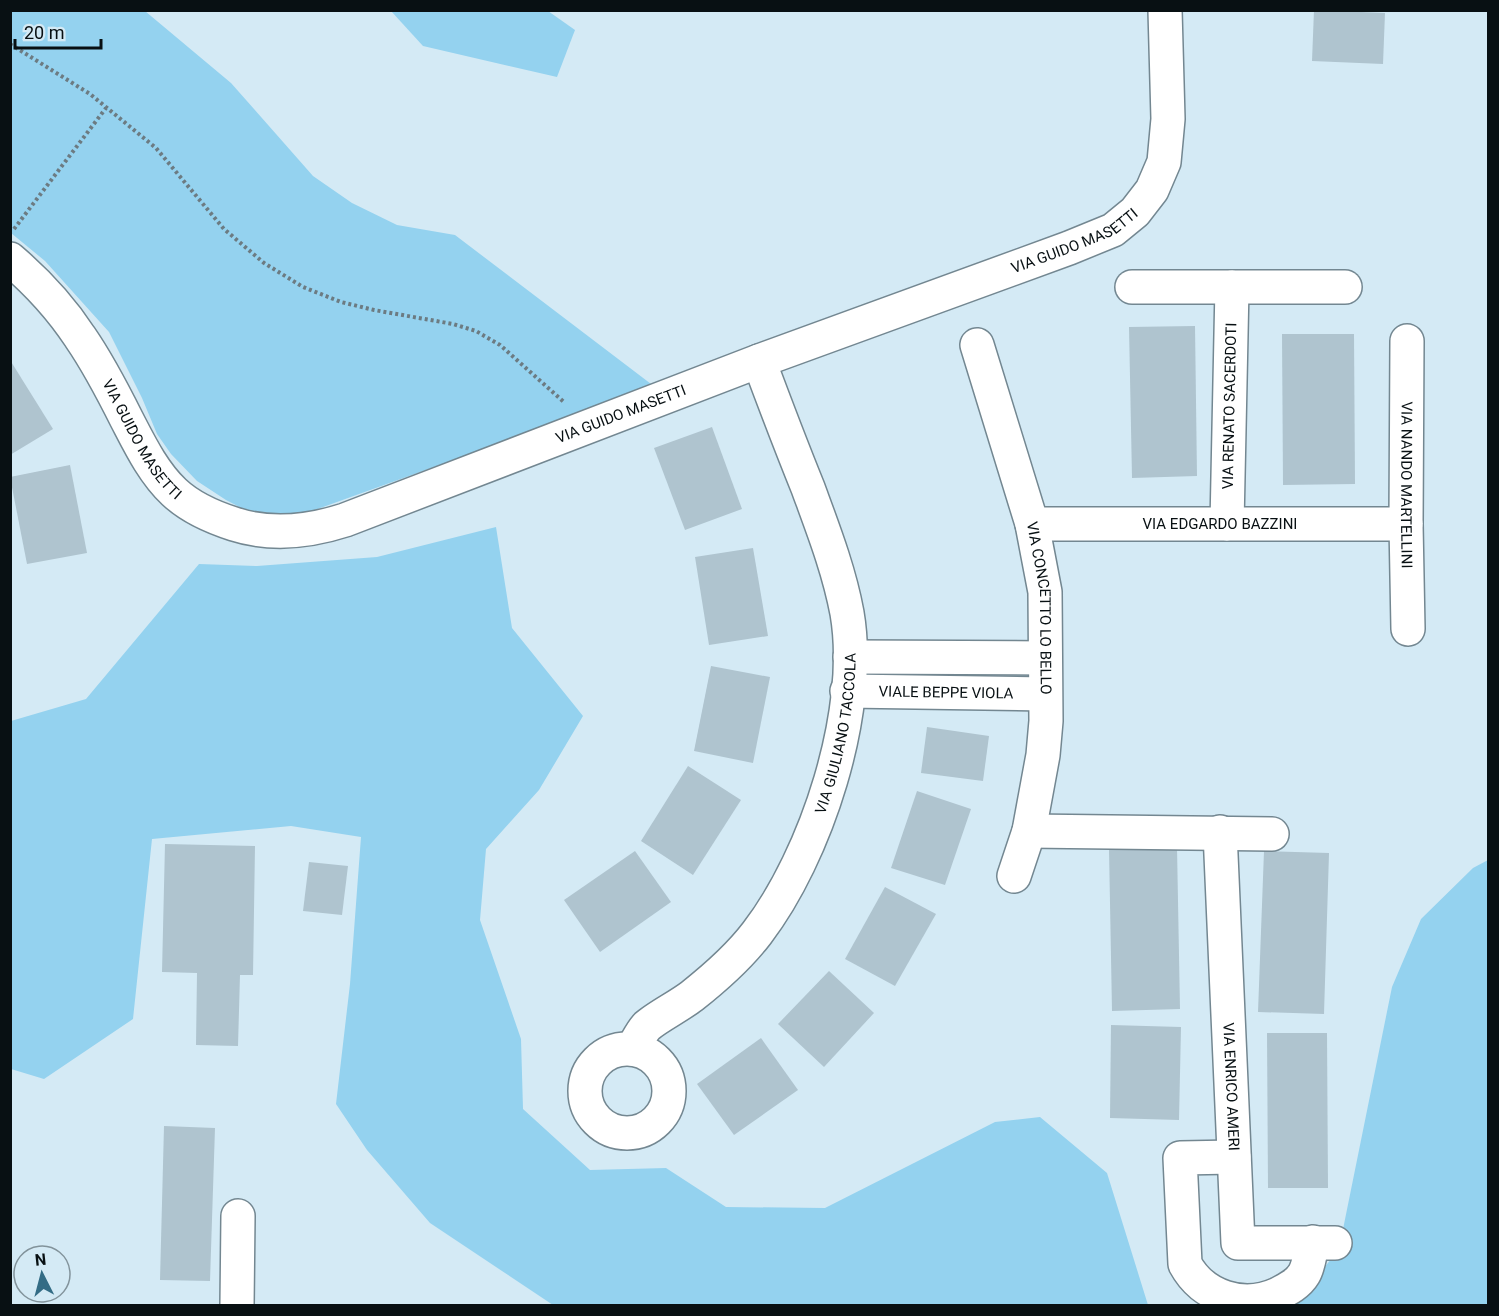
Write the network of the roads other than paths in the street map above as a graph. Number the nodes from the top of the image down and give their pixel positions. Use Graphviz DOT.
graph roads {
  1 [pos="1165,10"];
  2 [pos="10,259"];
  3 [pos="1132,287"];
  4 [pos="1232,287"];
  5 [pos="1345,287"];
  6 [pos="1407,341"];
  7 [pos="977,345"];
  8 [pos="759,362"];
  9 [pos="1032,524"];
  10 [pos="1227,524"];
  11 [pos="1406,524"];
  12 [pos="1408,629"];
  13 [pos="850,657"];
  14 [pos="1045,658"];
  15 [pos="847,691"];
  16 [pos="1045,694"];
  17 [pos="1029,831"];
  18 [pos="1220,832"];
  19 [pos="1272,834"];
  20 [pos="1014,876"];
  21 [pos="632,1049"];
  22 [pos="1234,1157"];
  23 [pos="238,1216"];
  24 [pos="237,1305"];
  1 -- 8 [label="street, VIA GUIDO MASETTI"];
  2 -- 8 [label="street, VIA GUIDO MASETTI"];
  3 -- 4 [label="street"];
  4 -- 5 [label="street"];
  4 -- 10 [label="street, VIA RENATO SACERDOTI"];
  6 -- 11 [label="street, VIA NANDO MARTELLINI"];
  7 -- 9 [label="street, VIA CONCETTO LO BELLO"];
  8 -- 13 [label="street, VIA GIULIANO TACCOLA"];
  9 -- 10 [label="street, VIA EDGARDO BAZZINI"];
  9 -- 14 [label="street, VIA CONCETTO LO BELLO"];
  10 -- 11 [label="street, VIA EDGARDO BAZZINI"];
  11 -- 12 [label="street, VIA NANDO MARTELLINI"];
  13 -- 14 [label="street"];
  13 -- 15 [label="street, VIA GIULIANO TACCOLA"];
  14 -- 16 [label="street, VIA CONCETTO LO BELLO"];
  15 -- 16 [label="street, VIALE BEPPE VIOLA"];
  15 -- 21 [label="street, VIA GIULIANO TACCOLA"];
  16 -- 17 [label="street, VIA CONCETTO LO BELLO"];
  17 -- 18 [label="street"];
  17 -- 20 [label="street, VIA CONCETTO LO BELLO"];
  18 -- 19 [label="street"];
  18 -- 22 [label="street, VIA ENRICO AMERI"];
  22 -- 22 [label="street, VIA ENRICO AMERI"];
  23 -- 24 [label="street"];
}
